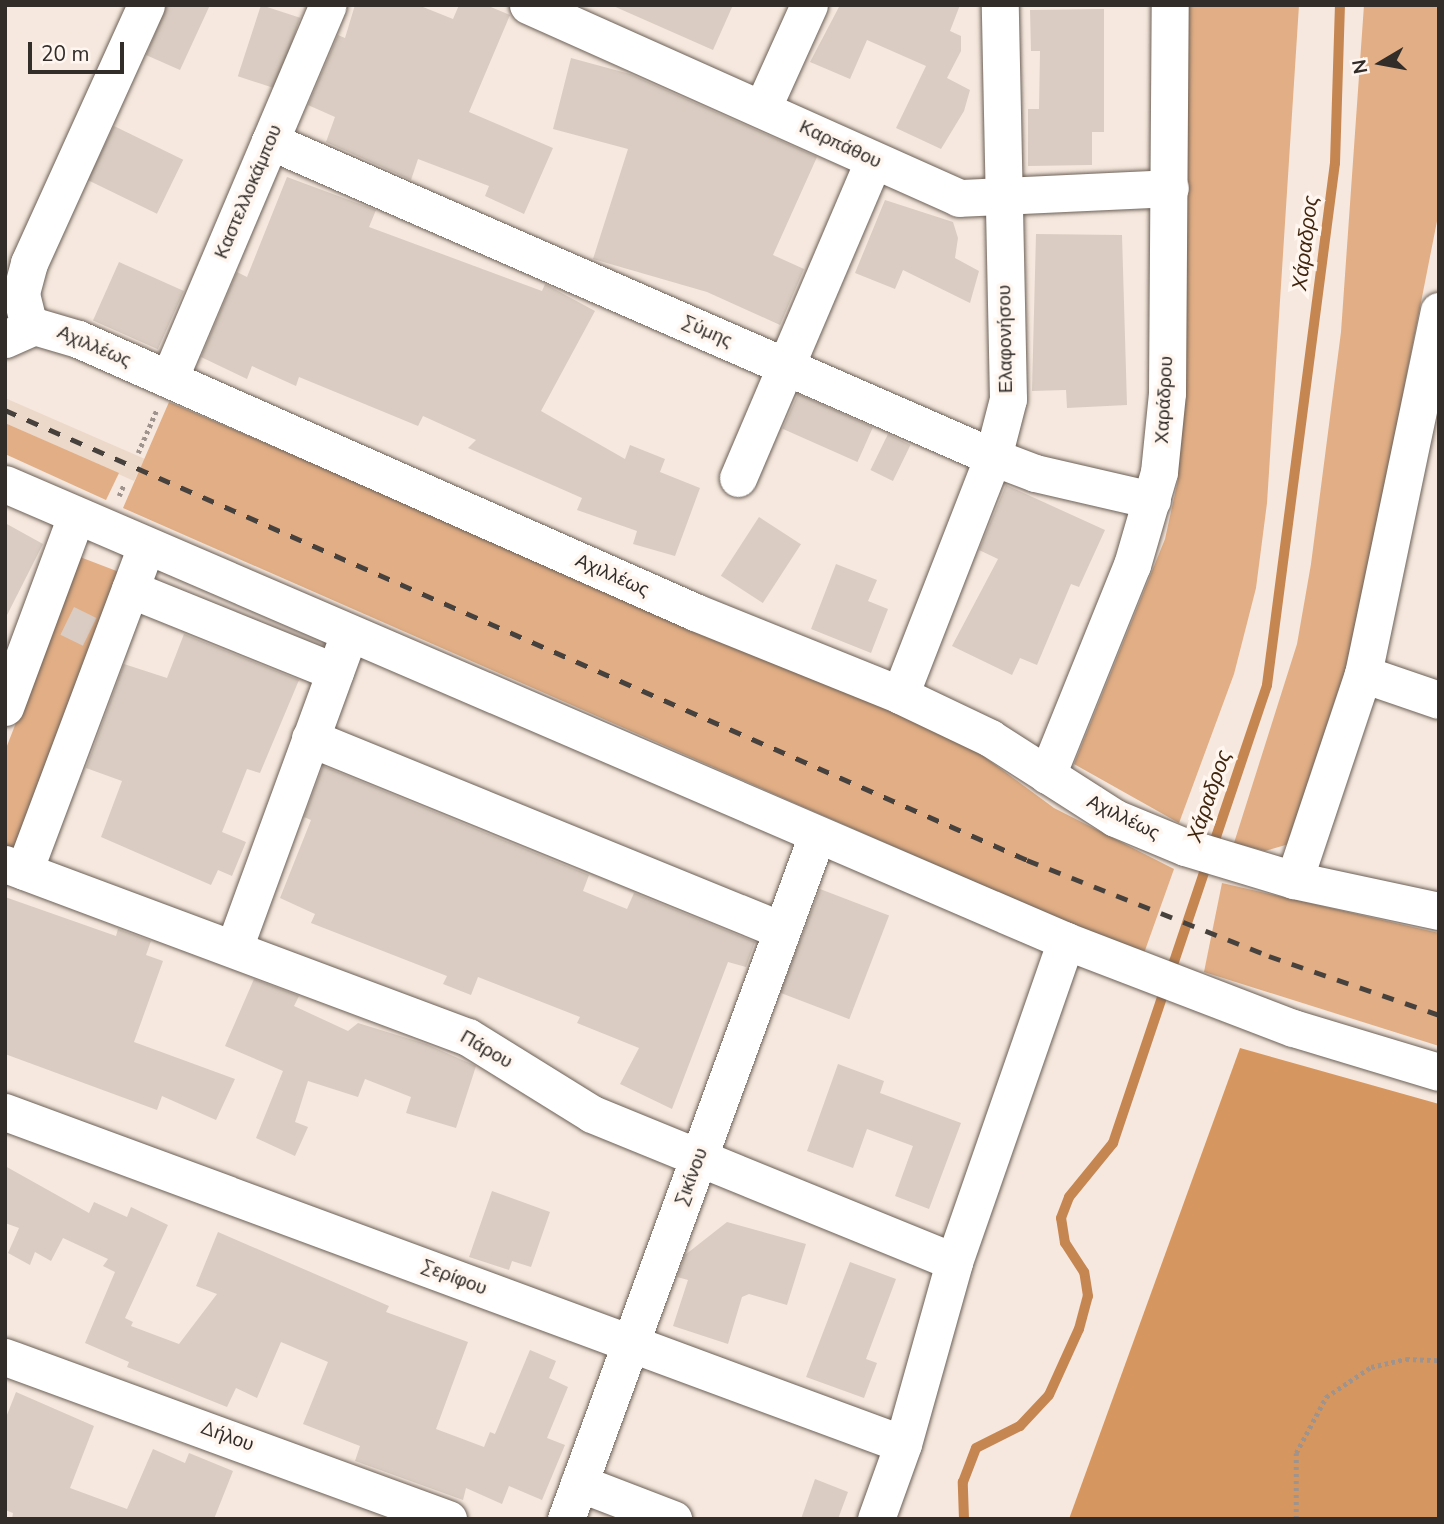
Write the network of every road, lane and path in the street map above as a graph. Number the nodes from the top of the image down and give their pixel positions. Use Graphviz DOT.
graph roads {
  1 [pos="146,5"];
  2 [pos="809,5"];
  3 [pos="1000,5"];
  4 [pos="1170,5"];
  5 [pos="319,8"];
  6 [pos="541,8"];
  7 [pos="762,109"];
  8 [pos="270,141"];
  9 [pos="873,161"];
  10 [pos="1170,188"];
  11 [pos="1003,195"];
  12 [pos="1439,311"];
  13 [pos="17,332"];
  14 [pos="787,367"];
  15 [pos="169,379"];
  16 [pos="138,453"];
  17 [pos="1426,453"];
  18 [pos="993,457"];
  19 [pos="738,478"];
  20 [pos="5,484"];
  21 [pos="1152,500"];
  22 [pos="76,516"];
  23 [pos="145,547"];
  24 [pos="130,589"];
  25 [pos="349,633"];
  26 [pos="335,672"];
  27 [pos="1363,674"];
  28 [pos="900,695"];
  29 [pos="1439,700"];
  30 [pos="5,707"];
  31 [pos="310,738"];
  32 [pos="1047,775"];
  33 [pos="817,835"];
  34 [pos="15,868"];
  35 [pos="1294,880"];
  36 [pos="1439,911"];
  37 [pos="781,930"];
  38 [pos="1066,941"];
  39 [pos="234,948"];
  40 [pos="1439,1072"];
  41 [pos="5,1112"];
  42 [pos="699,1159"];
  43 [pos="954,1262"];
  44 [pos="629,1342"];
  45 [pos="5,1357"];
  46 [pos="1439,1360"];
  47 [pos="903,1444"];
  48 [pos="579,1483"];
  49 [pos="448,1519"];
  50 [pos="566,1519"];
  51 [pos="673,1519"];
  52 [pos="876,1519"];
  53 [pos="1296,1519"];
  1 -- 13 [label="street"];
  2 -- 7 [label="street"];
  3 -- 11 [label="street, Ελαφονήσου"];
  4 -- 10 [label="street, Χαράδρου"];
  5 -- 8 [label="street, Καστελλοκάμπου"];
  6 -- 7 [label="street, Καρπάθου"];
  7 -- 9 [label="street, Καρπάθου"];
  8 -- 14 [label="street, Σύμης"];
  8 -- 15 [label="street, Καστελλοκάμπου"];
  9 -- 11 [label="street, Καρπάθου"];
  9 -- 14 [label="street"];
  10 -- 11 [label="street, Καρπάθου"];
  10 -- 21 [label="street, Χαράδρου"];
  11 -- 18 [label="street, Ελαφονήσου"];
  12 -- 17 [label="street"];
  13 -- 15 [label="street, Αχιλλέως"];
  14 -- 18 [label="street, Σύμης"];
  14 -- 19 [label="street"];
  15 -- 16 [label="path"];
  15 -- 28 [label="street, Αχιλλέως"];
  17 -- 27 [label="street"];
  18 -- 21 [label="street, Σύμης"];
  18 -- 28 [label="street, Ελαφονήσου"];
  20 -- 22 [label="street"];
  21 -- 32 [label="street, Χαράδρου"];
  22 -- 23 [label="street"];
  22 -- 30 [label="street"];
  23 -- 24 [label="street"];
  23 -- 25 [label="street"];
  24 -- 26 [label="street"];
  24 -- 34 [label="street"];
  25 -- 26 [label="street"];
  25 -- 33 [label="street"];
  26 -- 31 [label="street"];
  27 -- 29 [label="street"];
  27 -- 35 [label="street"];
  28 -- 32 [label="street, Αχιλλέως"];
  31 -- 37 [label="street"];
  31 -- 39 [label="street"];
  32 -- 35 [label="street, Αχιλλέως"];
  33 -- 37 [label="street, Σικίνου"];
  33 -- 38 [label="street"];
  34 -- 39 [label="street, Πάρου"];
  35 -- 36 [label="street"];
  37 -- 42 [label="street, Σικίνου"];
  38 -- 40 [label="street"];
  38 -- 43 [label="street"];
  39 -- 42 [label="street, Πάρου"];
  41 -- 44 [label="street, Σερίφου"];
  42 -- 43 [label="street, Πάρου"];
  42 -- 44 [label="street, Σικίνου"];
  43 -- 47 [label="street"];
  44 -- 47 [label="street, Σερίφου"];
  44 -- 48 [label="street, Σικίνου"];
  45 -- 49 [label="street, Δήλου"];
  46 -- 53 [label="path"];
  47 -- 52 [label="street"];
  48 -- 50 [label="street, Σικίνου"];
  48 -- 51 [label="street"];
}
